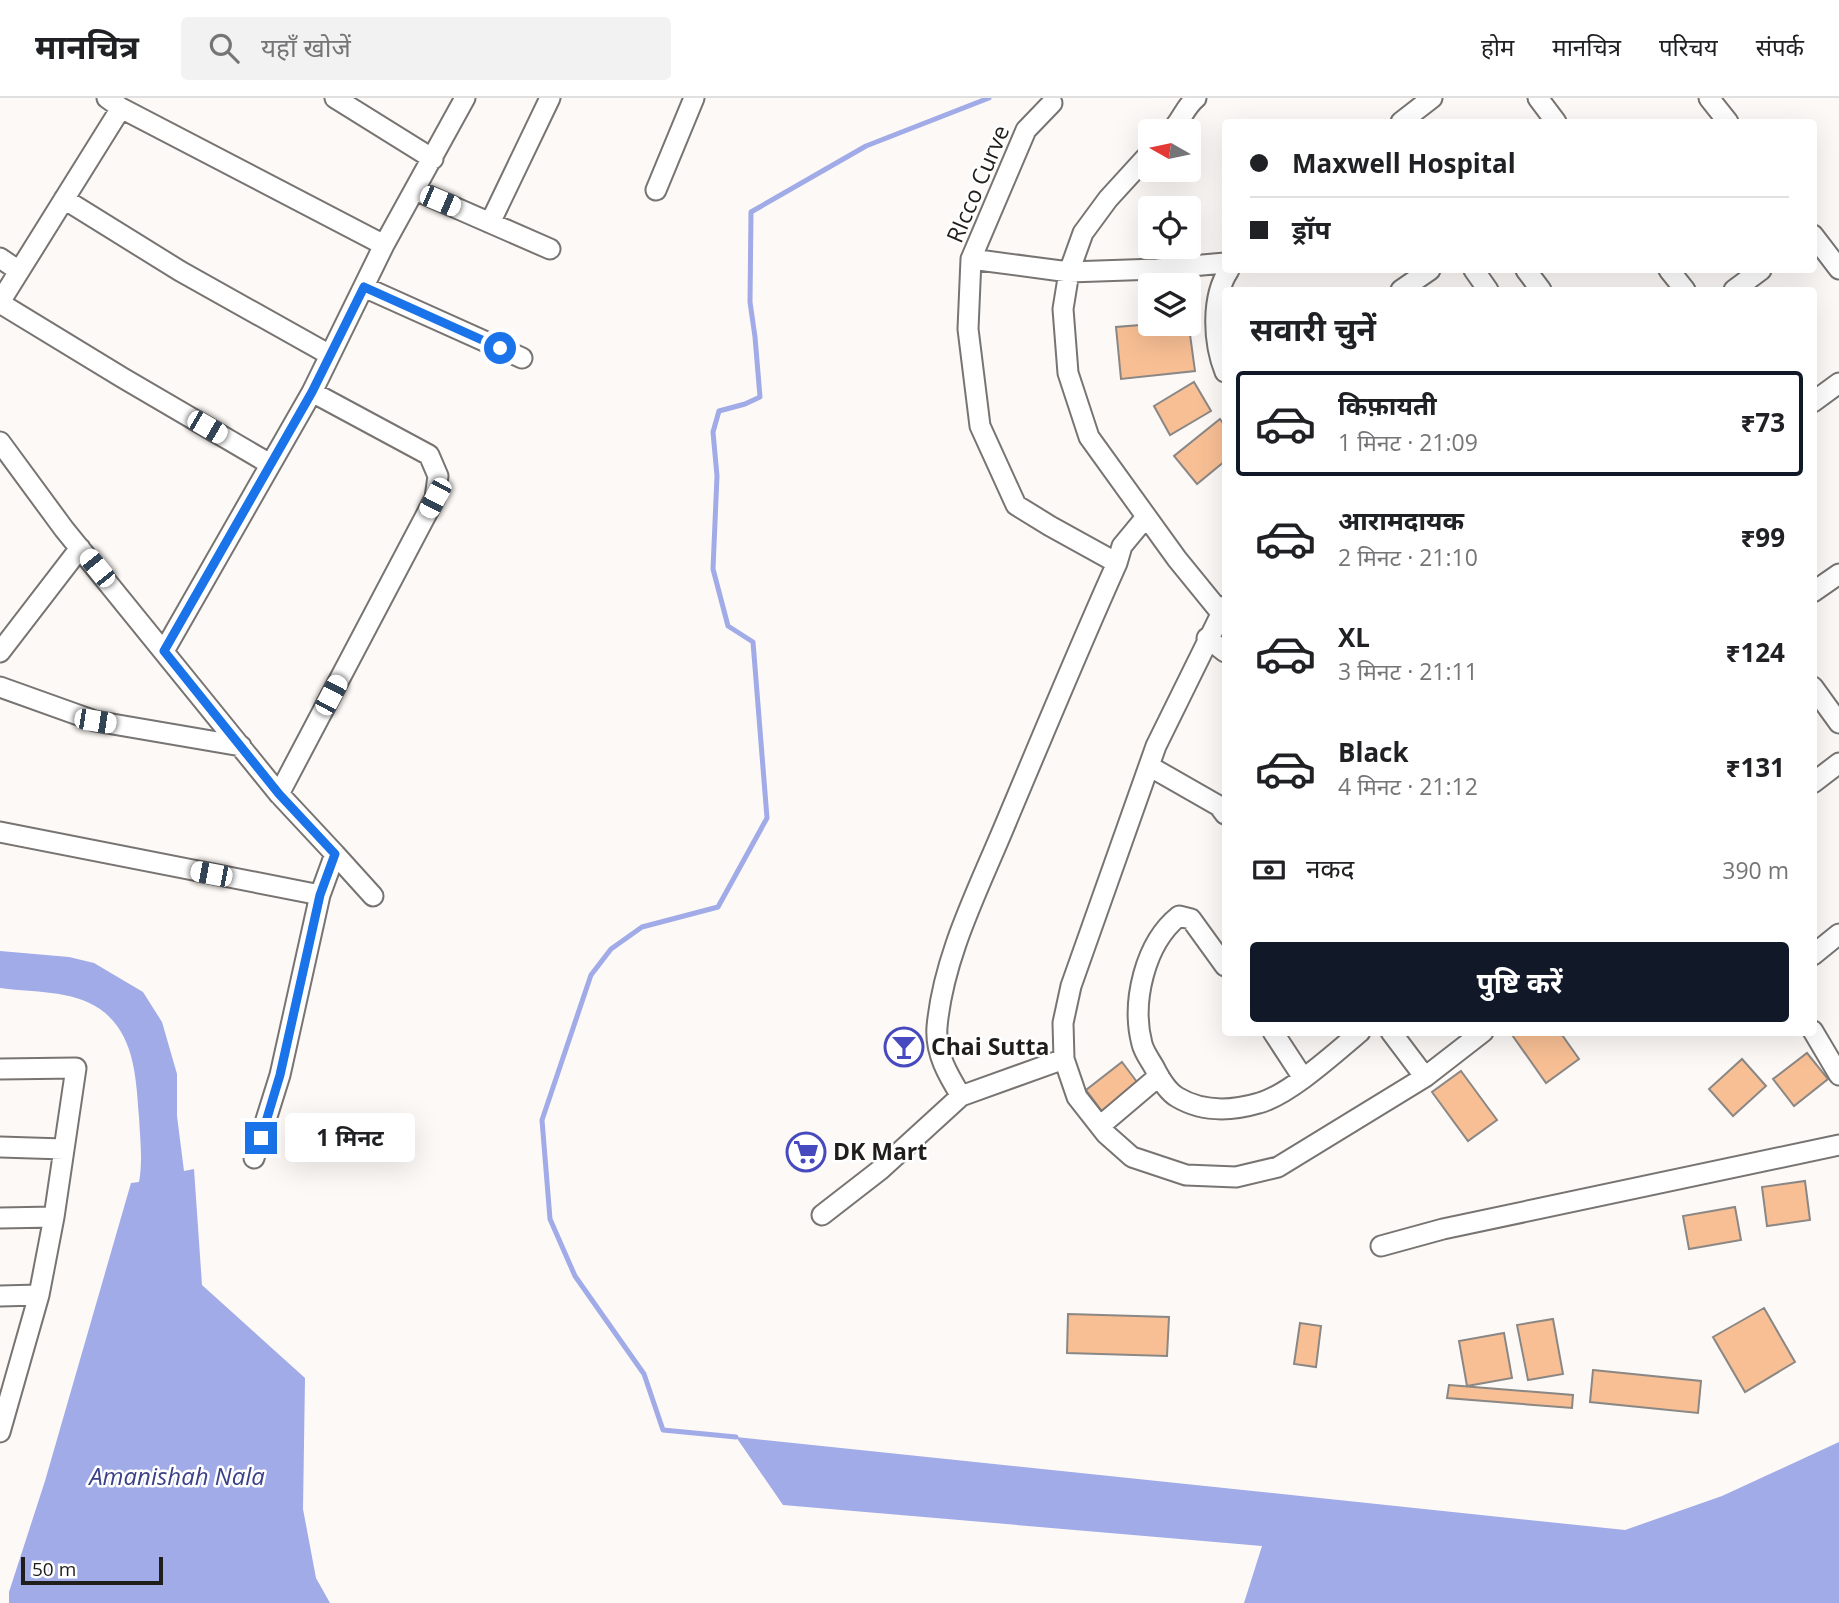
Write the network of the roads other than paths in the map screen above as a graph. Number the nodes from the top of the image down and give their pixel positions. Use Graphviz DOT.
graph roads {
  1 [pos="335,98"];
  2 [pos="465,98"];
  3 [pos="550,98"];
  4 [pos="694,98"];
  5 [pos="1196,98"];
  6 [pos="1432,98"];
  7 [pos="1538,98"];
  8 [pos="1709,98"];
  9 [pos="114,103"];
  10 [pos="1052,103"];
  11 [pos="1182,119"];
  12 [pos="1405,119"];
  13 [pos="1554,119"];
  14 [pos="1726,119"];
  15 [pos="433,159"];
  16 [pos="1138,166"];
  17 [pos="415,190"];
  18 [pos="656,190"];
  19 [pos="64,199"];
  20 [pos="490,223"];
  21 [pos="1817,240"];
  22 [pos="384,245"];
  23 [pos="550,249"];
  24 [pos="0,258"];
  25 [pos="971,259"];
  26 [pos="1222,263"];
  27 [pos="1839,269"];
  28 [pos="19,271"];
  29 [pos="1069,272"];
  30 [pos="1426,273"];
  31 [pos="1671,273"];
  32 [pos="1757,273"];
  33 [pos="364,287"];
  34 [pos="1405,287"];
  35 [pos="1683,287"];
  36 [pos="1738,287"];
  37 [pos="1222,290"];
  38 [pos="0,302"];
  39 [pos="330,355"];
  40 [pos="522,358"];
  41 [pos="1222,358"];
  42 [pos="1839,383"];
  43 [pos="312,392"];
  44 [pos="1817,399"];
  45 [pos="0,442"];
  46 [pos="270,464"];
  47 [pos="1146,517"];
  48 [pos="80,548"];
  49 [pos="1117,563"];
  50 [pos="1839,574"];
  51 [pos="1817,589"];
  52 [pos="1222,608"];
  53 [pos="1222,611"];
  54 [pos="1207,638"];
  55 [pos="0,650"];
  56 [pos="1222,650"];
  57 [pos="164,651"];
  58 [pos="0,687"];
  59 [pos="1817,693"];
  60 [pos="1839,723"];
  61 [pos="240,746"];
  62 [pos="1839,764"];
  63 [pos="1149,766"];
  64 [pos="1817,780"];
  65 [pos="279,794"];
  66 [pos="1222,810"];
  67 [pos="0,832"];
  68 [pos="335,854"];
  69 [pos="320,895"];
  70 [pos="373,896"];
  71 [pos="1839,934"];
  72 [pos="1817,952"];
  73 [pos="1222,962"];
  74 [pos="1276,1036"];
  75 [pos="1355,1036"];
  76 [pos="1394,1036"];
  77 [pos="1478,1036"];
  78 [pos="1816,1036"];
  79 [pos="1064,1059"];
  80 [pos="0,1069"];
  81 [pos="1839,1075"];
  82 [pos="1159,1076"];
  83 [pos="1424,1077"];
  84 [pos="1303,1078"];
  85 [pos="961,1096"];
  86 [pos="1100,1126"];
  87 [pos="1839,1145"];
  88 [pos="0,1147"];
  89 [pos="64,1149"];
  90 [pos="254,1158"];
  91 [pos="822,1215"];
  92 [pos="54,1217"];
  93 [pos="0,1218"];
  94 [pos="1381,1246"];
  95 [pos="39,1295"];
  96 [pos="0,1296"];
  97 [pos="9,1369"];
  98 [pos="0,1432"];
  1 -- 15 [label="street"];
  2 -- 15 [label="street"];
  3 -- 20 [label="street"];
  4 -- 18 [label="street"];
  5 -- 11 [label="street"];
  6 -- 12 [label="street"];
  7 -- 13 [label="street"];
  8 -- 14 [label="street"];
  9 -- 19 [label="street"];
  9 -- 22 [label="street"];
  10 -- 25 [label="street, RIcco Curve"];
  15 -- 17 [label="street"];
  16 -- 29 [label="street"];
  17 -- 20 [label="street"];
  17 -- 22 [label="street"];
  19 -- 28 [label="street"];
  19 -- 39 [label="street"];
  20 -- 23 [label="street"];
  21 -- 27 [label="street"];
  22 -- 33 [label="street"];
  24 -- 28 [label="street"];
  25 -- 29 [label="street"];
  25 -- 49 [label="street, RIcco Curve"];
  26 -- 29 [label="street"];
  28 -- 38 [label="street"];
  29 -- 47 [label="street"];
  30 -- 34 [label="street"];
  31 -- 35 [label="street"];
  32 -- 36 [label="street"];
  33 -- 39 [label="street"];
  33 -- 40 [label="street"];
  37 -- 41 [label="street"];
  38 -- 46 [label="street"];
  39 -- 43 [label="street"];
  42 -- 44 [label="street"];
  43 -- 46 [label="street"];
  43 -- 65 [label="street"];
  45 -- 48 [label="street"];
  46 -- 57 [label="street"];
  47 -- 49 [label="street"];
  47 -- 52 [label="street"];
  48 -- 55 [label="street"];
  48 -- 57 [label="street"];
  49 -- 85 [label="street"];
  50 -- 51 [label="street"];
  53 -- 54 [label="street"];
  54 -- 56 [label="street"];
  54 -- 63 [label="street"];
  57 -- 61 [label="street"];
  58 -- 61 [label="street"];
  59 -- 60 [label="street"];
  61 -- 65 [label="street"];
  62 -- 64 [label="street"];
  63 -- 66 [label="street"];
  63 -- 79 [label="street"];
  65 -- 68 [label="street"];
  67 -- 69 [label="street"];
  68 -- 69 [label="street"];
  68 -- 70 [label="street"];
  69 -- 90 [label="street"];
  71 -- 72 [label="street"];
  73 -- 82 [label="street"];
  74 -- 84 [label="street"];
  75 -- 84 [label="street"];
  76 -- 83 [label="street"];
  77 -- 83 [label="street"];
  78 -- 81 [label="street"];
  79 -- 85 [label="street"];
  79 -- 86 [label="street"];
  80 -- 89 [label="street"];
  82 -- 84 [label="street"];
  82 -- 86 [label="street"];
  83 -- 86 [label="street"];
  85 -- 91 [label="street"];
  87 -- 94 [label="street"];
  88 -- 89 [label="street"];
  89 -- 92 [label="street"];
  92 -- 93 [label="street"];
  92 -- 95 [label="street"];
  95 -- 96 [label="street"];
  95 -- 97 [label="street"];
  97 -- 98 [label="street"];
}
